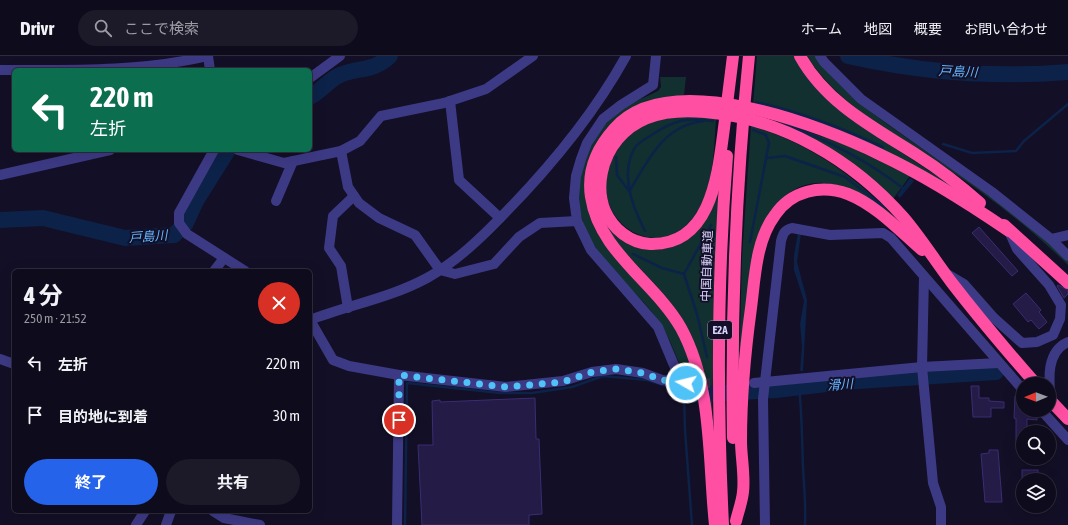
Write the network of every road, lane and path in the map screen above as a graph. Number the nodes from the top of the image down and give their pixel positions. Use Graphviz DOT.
graph roads {
  1 [pos="208,56"];
  2 [pos="340,56"];
  3 [pos="533,56"];
  4 [pos="626,56"];
  5 [pos="656,56"];
  6 [pos="734,56"];
  7 [pos="749,56"];
  8 [pos="800,56"];
  9 [pos="820,56"];
  10 [pos="170,60"];
  11 [pos="96,68"];
  12 [pos="210,68"];
  13 [pos="0,70"];
  14 [pos="12,70"];
  15 [pos="312,77"];
  16 [pos="450,101"];
  17 [pos="726,134"];
  18 [pos="341,151"];
  19 [pos="101,152"];
  20 [pos="213,152"];
  21 [pos="245,152"];
  22 [pos="293,161"];
  23 [pos="0,175"];
  24 [pos="354,196"];
  25 [pos="276,201"];
  26 [pos="500,218"];
  27 [pos="577,221"];
  28 [pos="1009,230"];
  29 [pos="1068,235"];
  30 [pos="1051,239"];
  31 [pos="1068,256"];
  32 [pos="224,258"];
  33 [pos="941,268"];
  34 [pos="216,269"];
  35 [pos="242,269"];
  36 [pos="440,270"];
  37 [pos="924,277"];
  38 [pos="1068,283"];
  39 [pos="348,308"];
  40 [pos="314,314"];
  41 [pos="312,323"];
  42 [pos="1068,342"];
  43 [pos="0,359"];
  44 [pos="12,363"];
  45 [pos="998,363"];
  46 [pos="922,367"];
  47 [pos="399,375"];
  48 [pos="1030,377"];
  49 [pos="1050,377"];
  50 [pos="766,381"];
  51 [pos="1016,382"];
  52 [pos="754,383"];
  53 [pos="1056,406"];
  54 [pos="1047,417"];
  55 [pos="1068,419"];
  56 [pos="1068,440"];
  57 [pos="144,513"];
  58 [pos="169,513"];
  59 [pos="216,513"];
  60 [pos="736,523"];
  61 [pos="136,525"];
  62 [pos="166,525"];
  63 [pos="260,525"];
  64 [pos="398,525"];
  65 [pos="715,525"];
  66 [pos="723,525"];
  67 [pos="765,525"];
  68 [pos="942,525"];
  1 -- 10 [label="street"];
  1 -- 12 [label="street"];
  2 -- 15 [label="street"];
  3 -- 16 [label="street"];
  4 -- 26 [label="street"];
  5 -- 27 [label="street"];
  6 -- 17 [label="highway"];
  7 -- 60 [label="highway, E2A"];
  8 -- 28 [label="highway"];
  9 -- 30 [label="street"];
  10 -- 11 [label="street"];
  13 -- 14 [label="street"];
  16 -- 18 [label="street"];
  16 -- 26 [label="street"];
  17 -- 33 [label="highway"];
  17 -- 66 [label="highway, 中国自動車道 / E2A"];
  18 -- 22 [label="street"];
  18 -- 24 [label="street"];
  19 -- 23 [label="street"];
  20 -- 32 [label="street"];
  21 -- 22 [label="street"];
  22 -- 25 [label="street"];
  24 -- 36 [label="street"];
  24 -- 39 [label="street"];
  26 -- 36 [label="street"];
  27 -- 36 [label="street"];
  27 -- 47 [label="street"];
  28 -- 33 [label="street"];
  28 -- 38 [label="highway"];
  28 -- 65 [label="highway"];
  29 -- 30 [label="street"];
  30 -- 31 [label="street"];
  32 -- 34 [label="street"];
  32 -- 35 [label="street"];
  33 -- 48 [label="highway"];
  33 -- 60 [label="highway"];
  36 -- 39 [label="street"];
  37 -- 45 [label="street"];
  37 -- 46 [label="street"];
  37 -- 50 [label="street"];
  39 -- 40 [label="street"];
  41 -- 47 [label="street"];
  42 -- 49 [label="street"];
  43 -- 44 [label="street"];
  45 -- 46 [label="street"];
  45 -- 51 [label="street"];
  46 -- 50 [label="street"];
  46 -- 68 [label="street"];
  47 -- 64 [label="street"];
  50 -- 52 [label="street"];
  50 -- 67 [label="street"];
  53 -- 55 [label="highway"];
  54 -- 56 [label="street"];
  57 -- 61 [label="street"];
  58 -- 62 [label="street"];
  59 -- 63 [label="street"];
}
